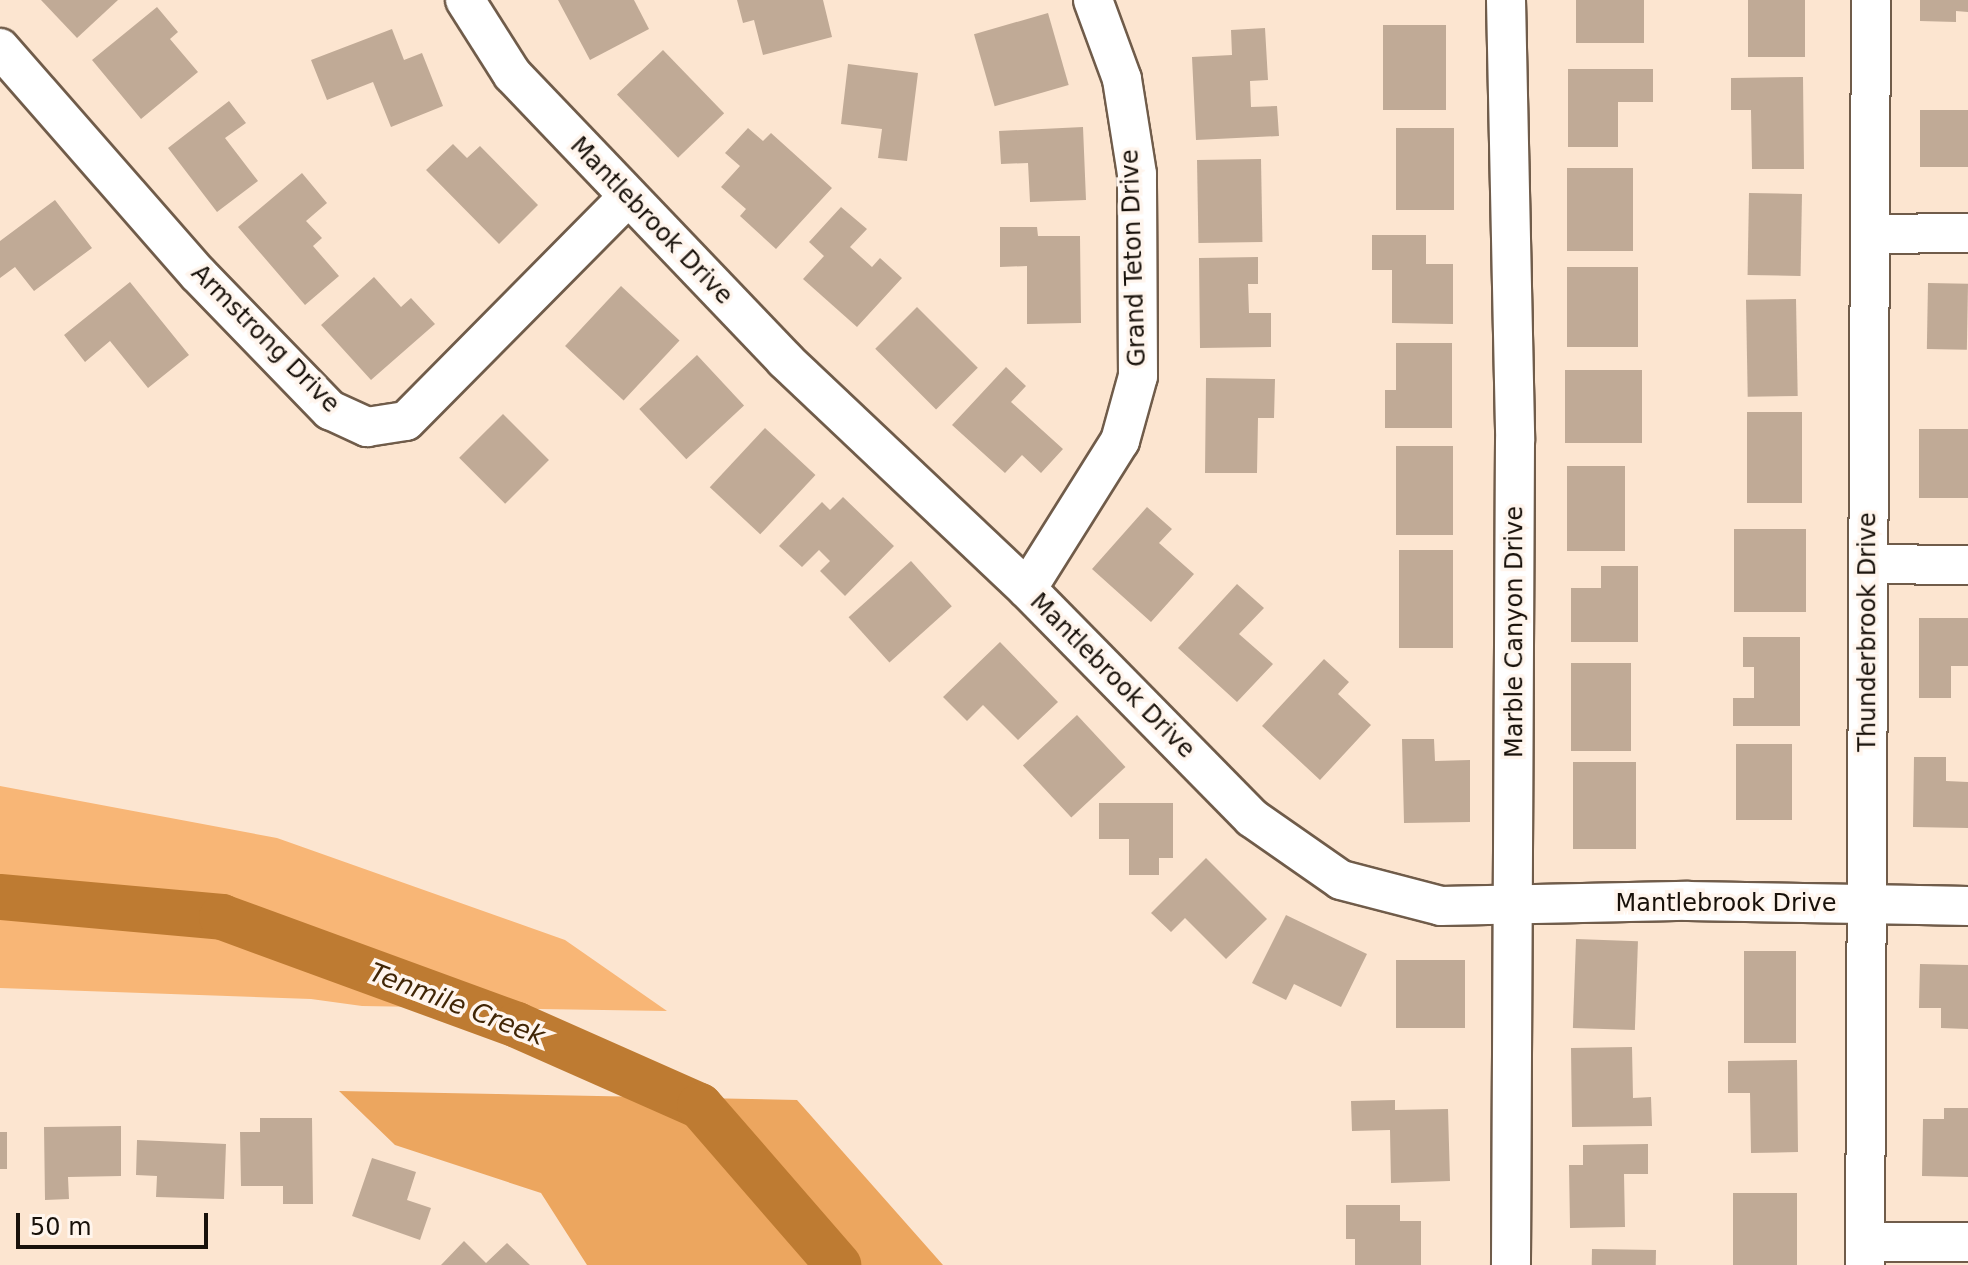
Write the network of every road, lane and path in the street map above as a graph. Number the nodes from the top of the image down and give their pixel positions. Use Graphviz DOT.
graph roads {
  1 [pos="465,0"];
  2 [pos="1093,0"];
  3 [pos="1506,0"];
  4 [pos="1871,0"];
  5 [pos="0,48"];
  6 [pos="626,199"];
  7 [pos="1968,233"];
  8 [pos="1871,234"];
  9 [pos="1868,564"];
  10 [pos="1968,565"];
  11 [pos="1027,589"];
  12 [pos="1867,904"];
  13 [pos="1514,906"];
  14 [pos="1968,906"];
  15 [pos="1968,1242"];
  16 [pos="1866,1254"];
  17 [pos="1511,1265"];
  1 -- 6 [label="street, Mantlebrook Drive"];
  2 -- 11 [label="street, Grand Teton Drive"];
  3 -- 13 [label="street, Marble Canyon Drive"];
  4 -- 8 [label="street, Thunderbrook Drive"];
  5 -- 6 [label="street, Armstrong Drive"];
  6 -- 11 [label="street, Mantlebrook Drive"];
  7 -- 8 [label="street"];
  8 -- 9 [label="street, Thunderbrook Drive"];
  9 -- 10 [label="street"];
  9 -- 12 [label="street, Thunderbrook Drive"];
  11 -- 13 [label="street, Mantlebrook Drive"];
  12 -- 13 [label="street, Mantlebrook Drive"];
  12 -- 14 [label="street, Mantlebrook Drive"];
  12 -- 16 [label="street, Thunderbrook Drive"];
  13 -- 17 [label="street, Marble Canyon Drive"];
  15 -- 16 [label="street"];
}
